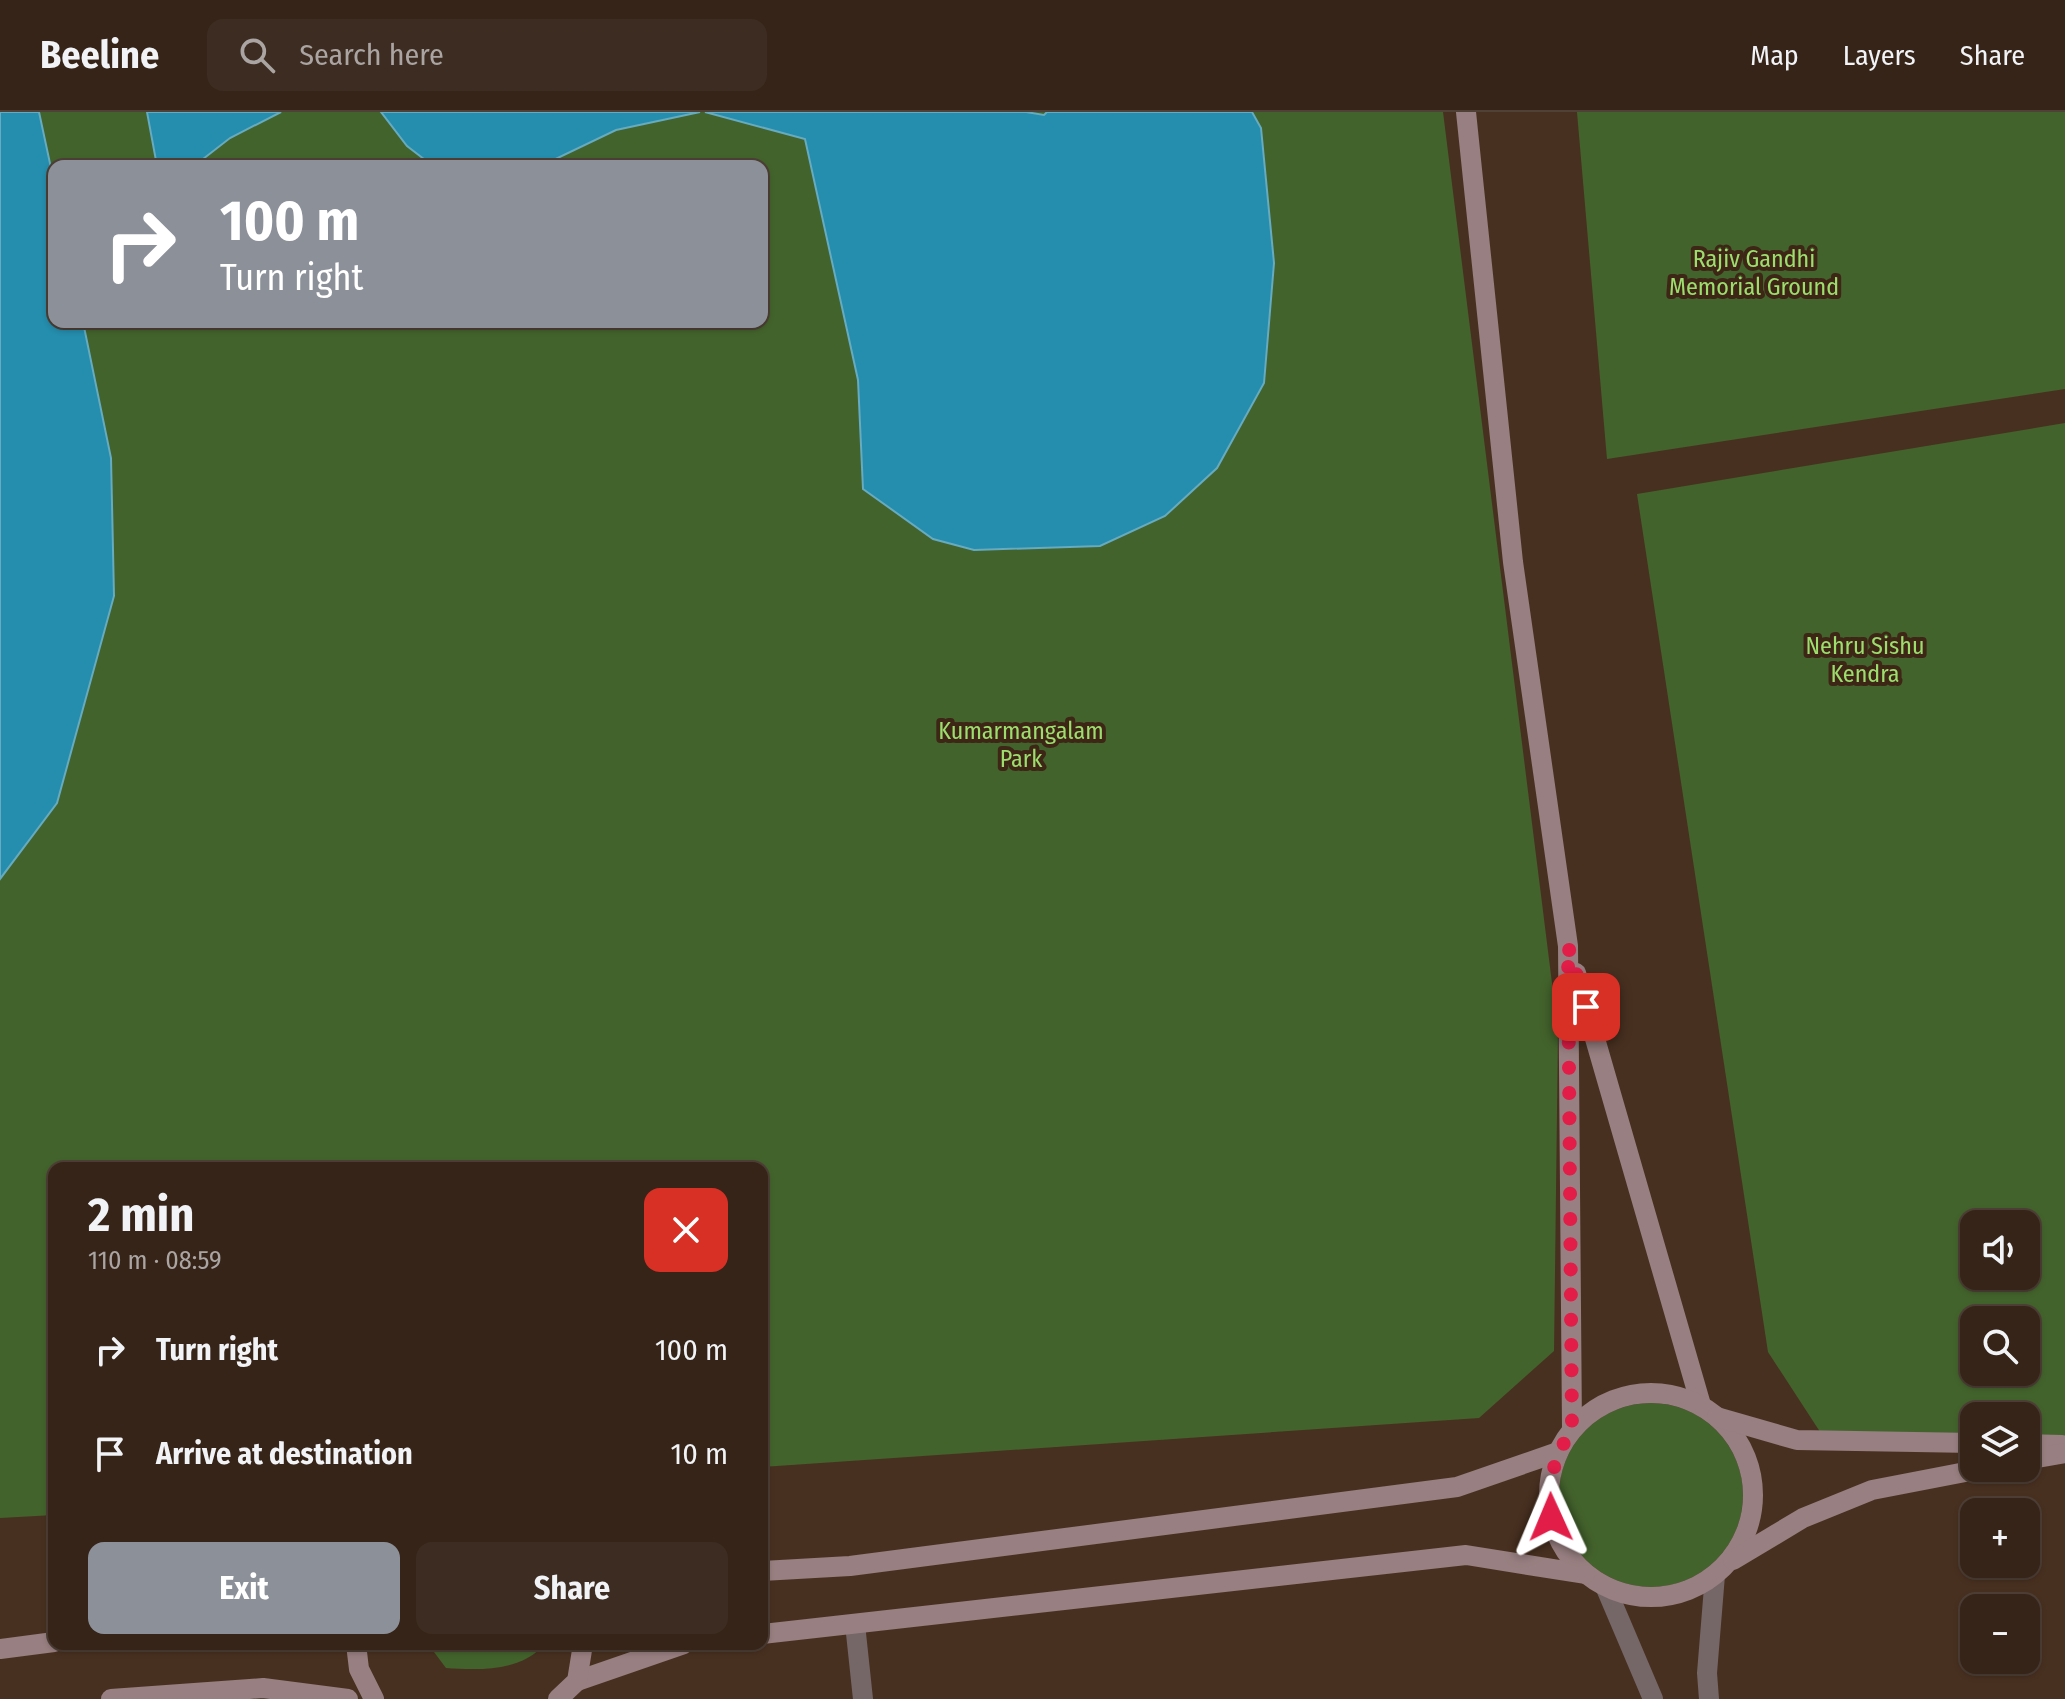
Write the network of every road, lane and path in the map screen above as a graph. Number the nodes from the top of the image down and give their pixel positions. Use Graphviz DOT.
graph roads {
  1 [pos="1466,112"];
  2 [pos="1568,946"];
  3 [pos="1709,1411"];
  4 [pos="1572,1429"];
  5 [pos="1960,1443"];
  6 [pos="2040,1444"];
  7 [pos="2065,1445"];
  8 [pos="1558,1452"];
  9 [pos="2065,1453"];
  10 [pos="2040,1457"];
  11 [pos="1960,1473"];
  12 [pos="1721,1569"];
  13 [pos="768,1571"];
  14 [pos="1585,1574"];
  15 [pos="1605,1586"];
  16 [pos="855,1624"];
  17 [pos="768,1633"];
  18 [pos="48,1643"];
  19 [pos="0,1649"];
  20 [pos="357,1650"];
  21 [pos="582,1650"];
  22 [pos="667,1650"];
  23 [pos="577,1681"];
  24 [pos="111,1699"];
  25 [pos="348,1699"];
  26 [pos="374,1699"];
  27 [pos="558,1699"];
  28 [pos="863,1699"];
  29 [pos="1653,1699"];
  30 [pos="1709,1699"];
  1 -- 2 [label="street"];
  2 -- 3 [label="street"];
  2 -- 4 [label="street"];
  3 -- 4 [label="street"];
  3 -- 5 [label="street"];
  3 -- 12 [label="street"];
  4 -- 8 [label="street"];
  6 -- 7 [label="street"];
  8 -- 13 [label="street"];
  8 -- 14 [label="street"];
  9 -- 10 [label="street"];
  11 -- 12 [label="street"];
  12 -- 15 [label="street"];
  12 -- 30 [label="street"];
  14 -- 15 [label="street"];
  14 -- 16 [label="street"];
  15 -- 29 [label="street"];
  16 -- 17 [label="street"];
  16 -- 28 [label="street"];
  18 -- 19 [label="street"];
  20 -- 26 [label="street"];
  21 -- 23 [label="street"];
  22 -- 23 [label="street"];
  23 -- 27 [label="street"];
  24 -- 25 [label="street"];
}
